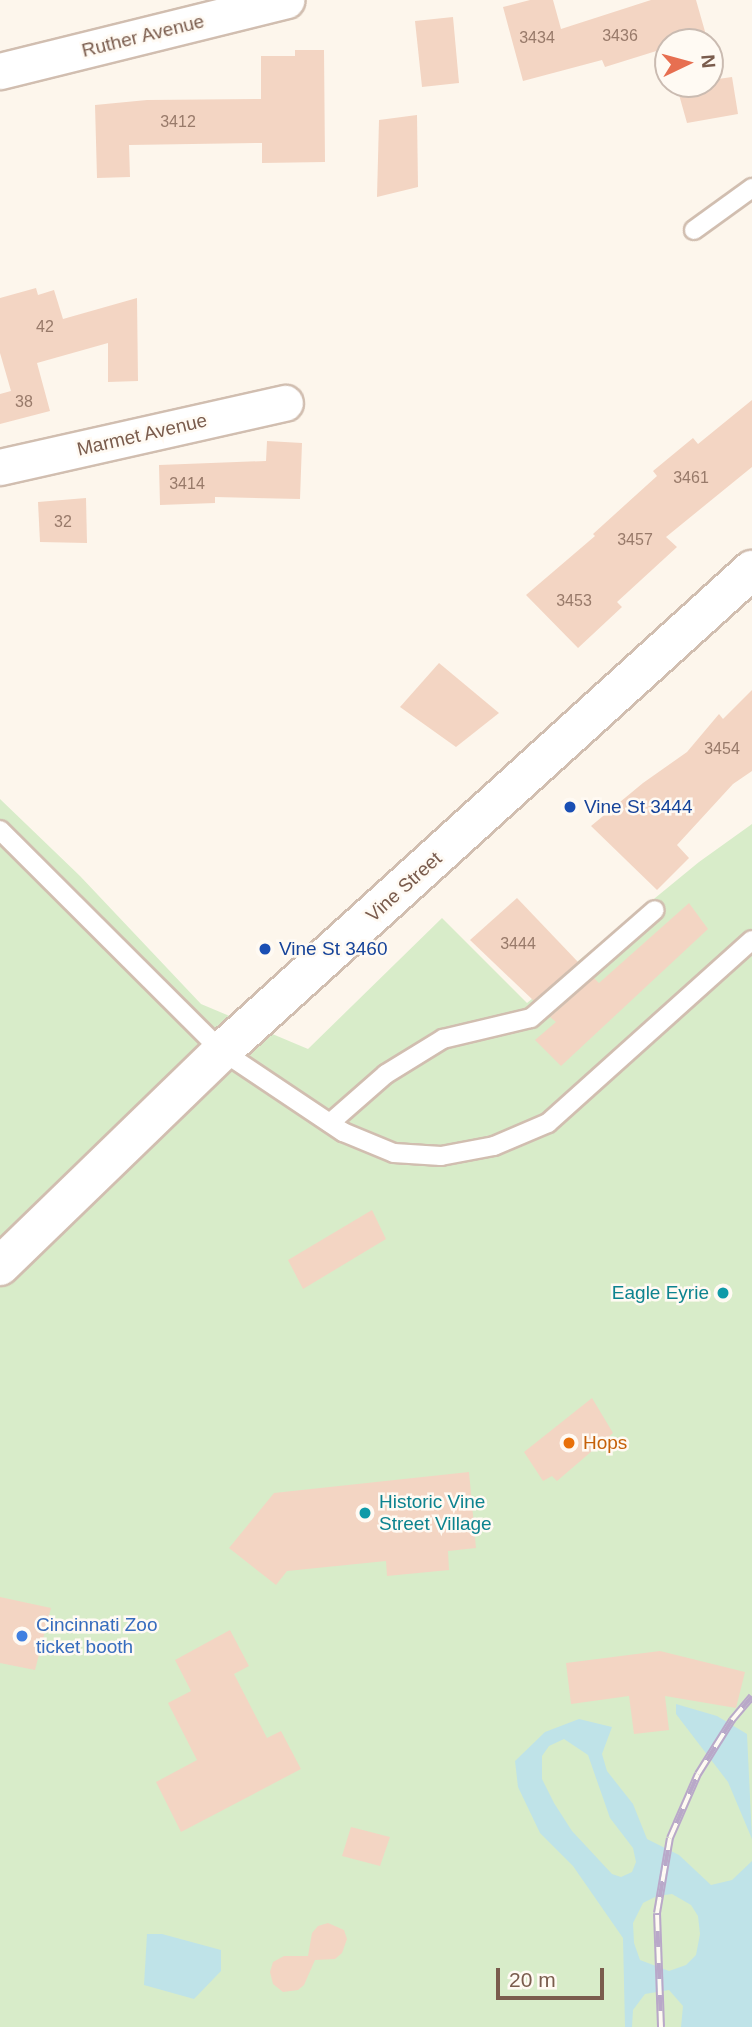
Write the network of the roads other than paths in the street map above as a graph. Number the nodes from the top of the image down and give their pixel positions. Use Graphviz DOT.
graph roads {
  1 [pos="286,0"];
  2 [pos="0,71"];
  3 [pos="752,188"];
  4 [pos="694,230"];
  5 [pos="285,403"];
  6 [pos="0,467"];
  7 [pos="752,570"];
  8 [pos="0,830"];
  9 [pos="655,910"];
  10 [pos="752,940"];
  11 [pos="222,1051"];
  12 [pos="330,1123"];
  13 [pos="0,1266"];
  1 -- 2 [label="street, Ruther Avenue"];
  3 -- 4 [label="lane"];
  5 -- 6 [label="street, Marmet Avenue"];
  7 -- 11 [label="main road, Vine Street"];
  8 -- 11 [label="lane"];
  9 -- 12 [label="lane"];
  10 -- 12 [label="lane"];
  11 -- 12 [label="lane"];
  11 -- 13 [label="main road, Vine Street"];
}
